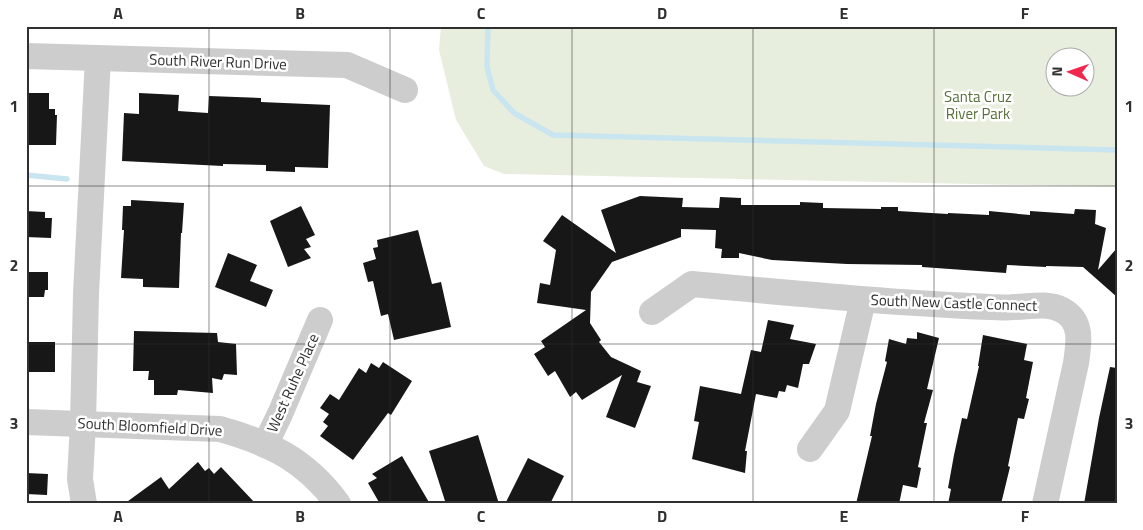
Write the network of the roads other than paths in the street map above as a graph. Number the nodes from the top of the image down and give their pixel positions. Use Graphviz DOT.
graph roads {
  1 [pos="26,56"];
  2 [pos="98,58"];
  3 [pos="405,90"];
  4 [pos="864,300"];
  5 [pos="652,312"];
  6 [pos="320,320"];
  7 [pos="26,422"];
  8 [pos="83,423"];
  9 [pos="265,445"];
  10 [pos="810,449"];
  11 [pos="84,504"];
  12 [pos="338,504"];
  13 [pos="1045,504"];
  1 -- 2 [label="street, South River Run Drive"];
  2 -- 3 [label="street, South River Run Drive"];
  2 -- 8 [label="street"];
  4 -- 5 [label="street, South New Castle Connect"];
  4 -- 10 [label="street"];
  4 -- 13 [label="street, South New Castle Connect"];
  6 -- 9 [label="street, West Ruhe Place"];
  7 -- 8 [label="street, South Bloomfield Drive"];
  8 -- 9 [label="street, South Bloomfield Drive"];
  8 -- 11 [label="street"];
  9 -- 12 [label="street, South Bloomfield Drive"];
}
